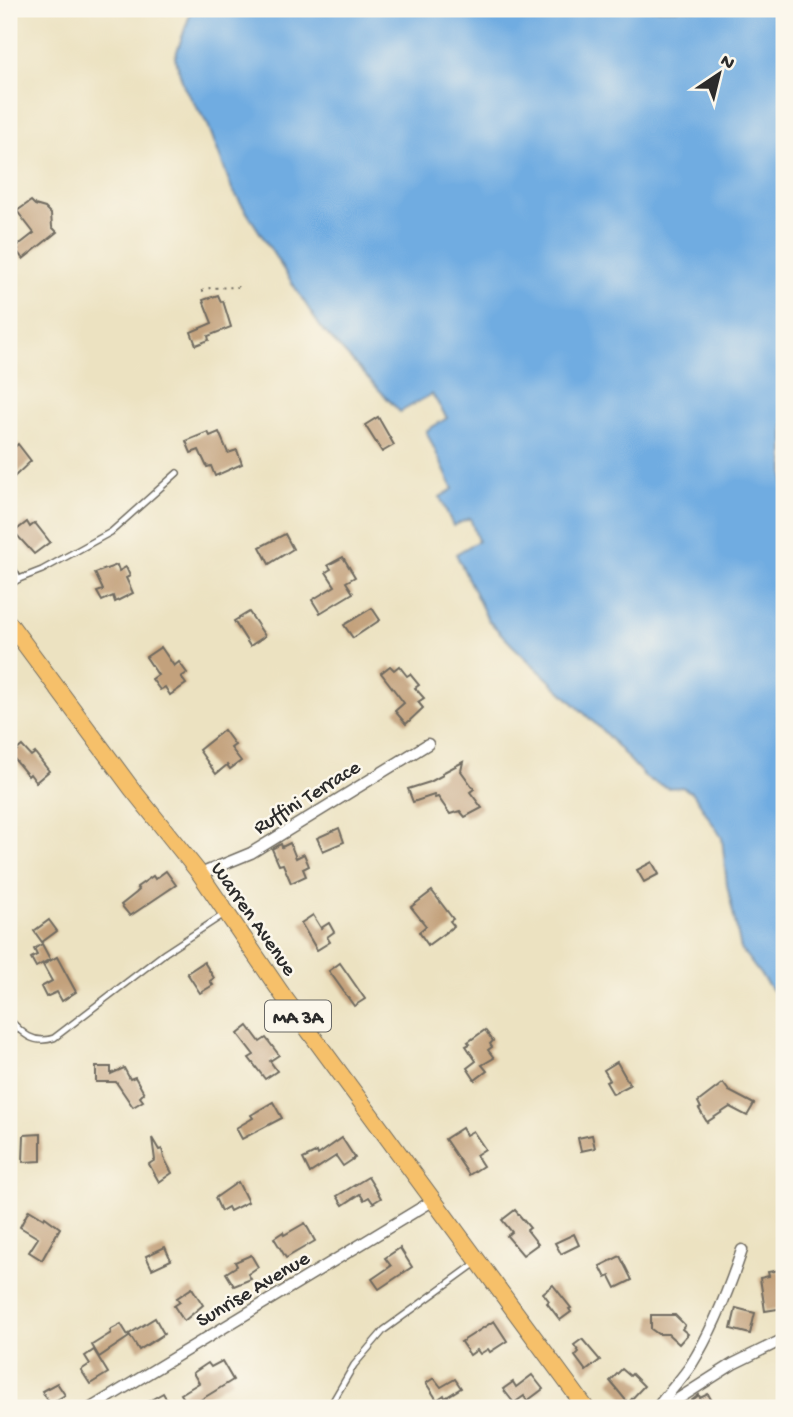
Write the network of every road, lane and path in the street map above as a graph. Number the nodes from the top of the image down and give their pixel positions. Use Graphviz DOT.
graph roads {
  1 [pos="239,287"];
  2 [pos="202,291"];
  3 [pos="177,473"];
  4 [pos="9,562"];
  5 [pos="19,579"];
  6 [pos="9,585"];
  7 [pos="9,624"];
  8 [pos="428,744"];
  9 [pos="200,874"];
  10 [pos="225,913"];
  11 [pos="9,1019"];
  12 [pos="434,1200"];
  13 [pos="743,1250"];
  14 [pos="479,1261"];
  15 [pos="784,1339"];
  16 [pos="91,1408"];
  17 [pos="329,1408"];
  18 [pos="586,1408"];
  19 [pos="657,1408"];
  20 [pos="664,1408"];
  1 -- 2 [label="path"];
  3 -- 5 [label="lane"];
  4 -- 5 [label="lane"];
  5 -- 6 [label="lane"];
  7 -- 9 [label="main road, Warren Avenue / MA 3A"];
  8 -- 9 [label="street, Ruffini Terrace"];
  9 -- 10 [label="main road, Warren Avenue / MA 3A"];
  10 -- 11 [label="lane"];
  10 -- 12 [label="main road, Warren Avenue / MA 3A"];
  12 -- 14 [label="main road, Warren Avenue / MA 3A"];
  12 -- 16 [label="street, Sunrise Avenue"];
  13 -- 19 [label="street"];
  14 -- 17 [label="lane"];
  14 -- 18 [label="main road, Warren Avenue / MA 3A"];
  15 -- 20 [label="street"];
}
